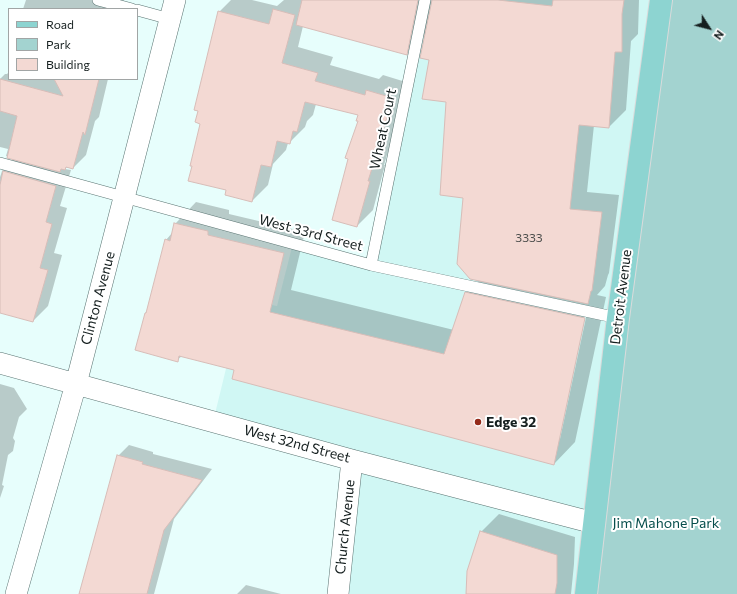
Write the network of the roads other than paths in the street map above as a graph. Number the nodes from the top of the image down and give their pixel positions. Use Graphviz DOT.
graph roads {
  1 [pos="98,0"];
  2 [pos="425,0"];
  3 [pos="661,0"];
  4 [pos="128,8"];
  5 [pos="138,10"];
  6 [pos="173,10"];
  7 [pos="0,163"];
  8 [pos="124,197"];
  9 [pos="371,264"];
  10 [pos="618,318"];
  11 [pos="0,363"];
  12 [pos="76,384"];
  13 [pos="352,460"];
  14 [pos="594,523"];
  15 [pos="16,594"];
  16 [pos="338,594"];
  17 [pos="586,594"];
  1 -- 4 [label="lane"];
  2 -- 9 [label="lane, Wheat Court"];
  3 -- 10 [label="main road, Detroit Avenue"];
  5 -- 6 [label="lane"];
  6 -- 8 [label="street, Clinton Avenue"];
  7 -- 8 [label="lane, West 33rd Street"];
  8 -- 9 [label="lane, West 33rd Street"];
  8 -- 12 [label="street, Clinton Avenue"];
  9 -- 10 [label="lane, West 33rd Street"];
  10 -- 14 [label="main road, Detroit Avenue"];
  11 -- 12 [label="street, West 32nd Street"];
  12 -- 13 [label="street, West 32nd Street"];
  12 -- 15 [label="street, Clinton Avenue"];
  13 -- 14 [label="street, West 32nd Street"];
  13 -- 16 [label="street, Church Avenue"];
  14 -- 17 [label="main road, Detroit Avenue"];
}
